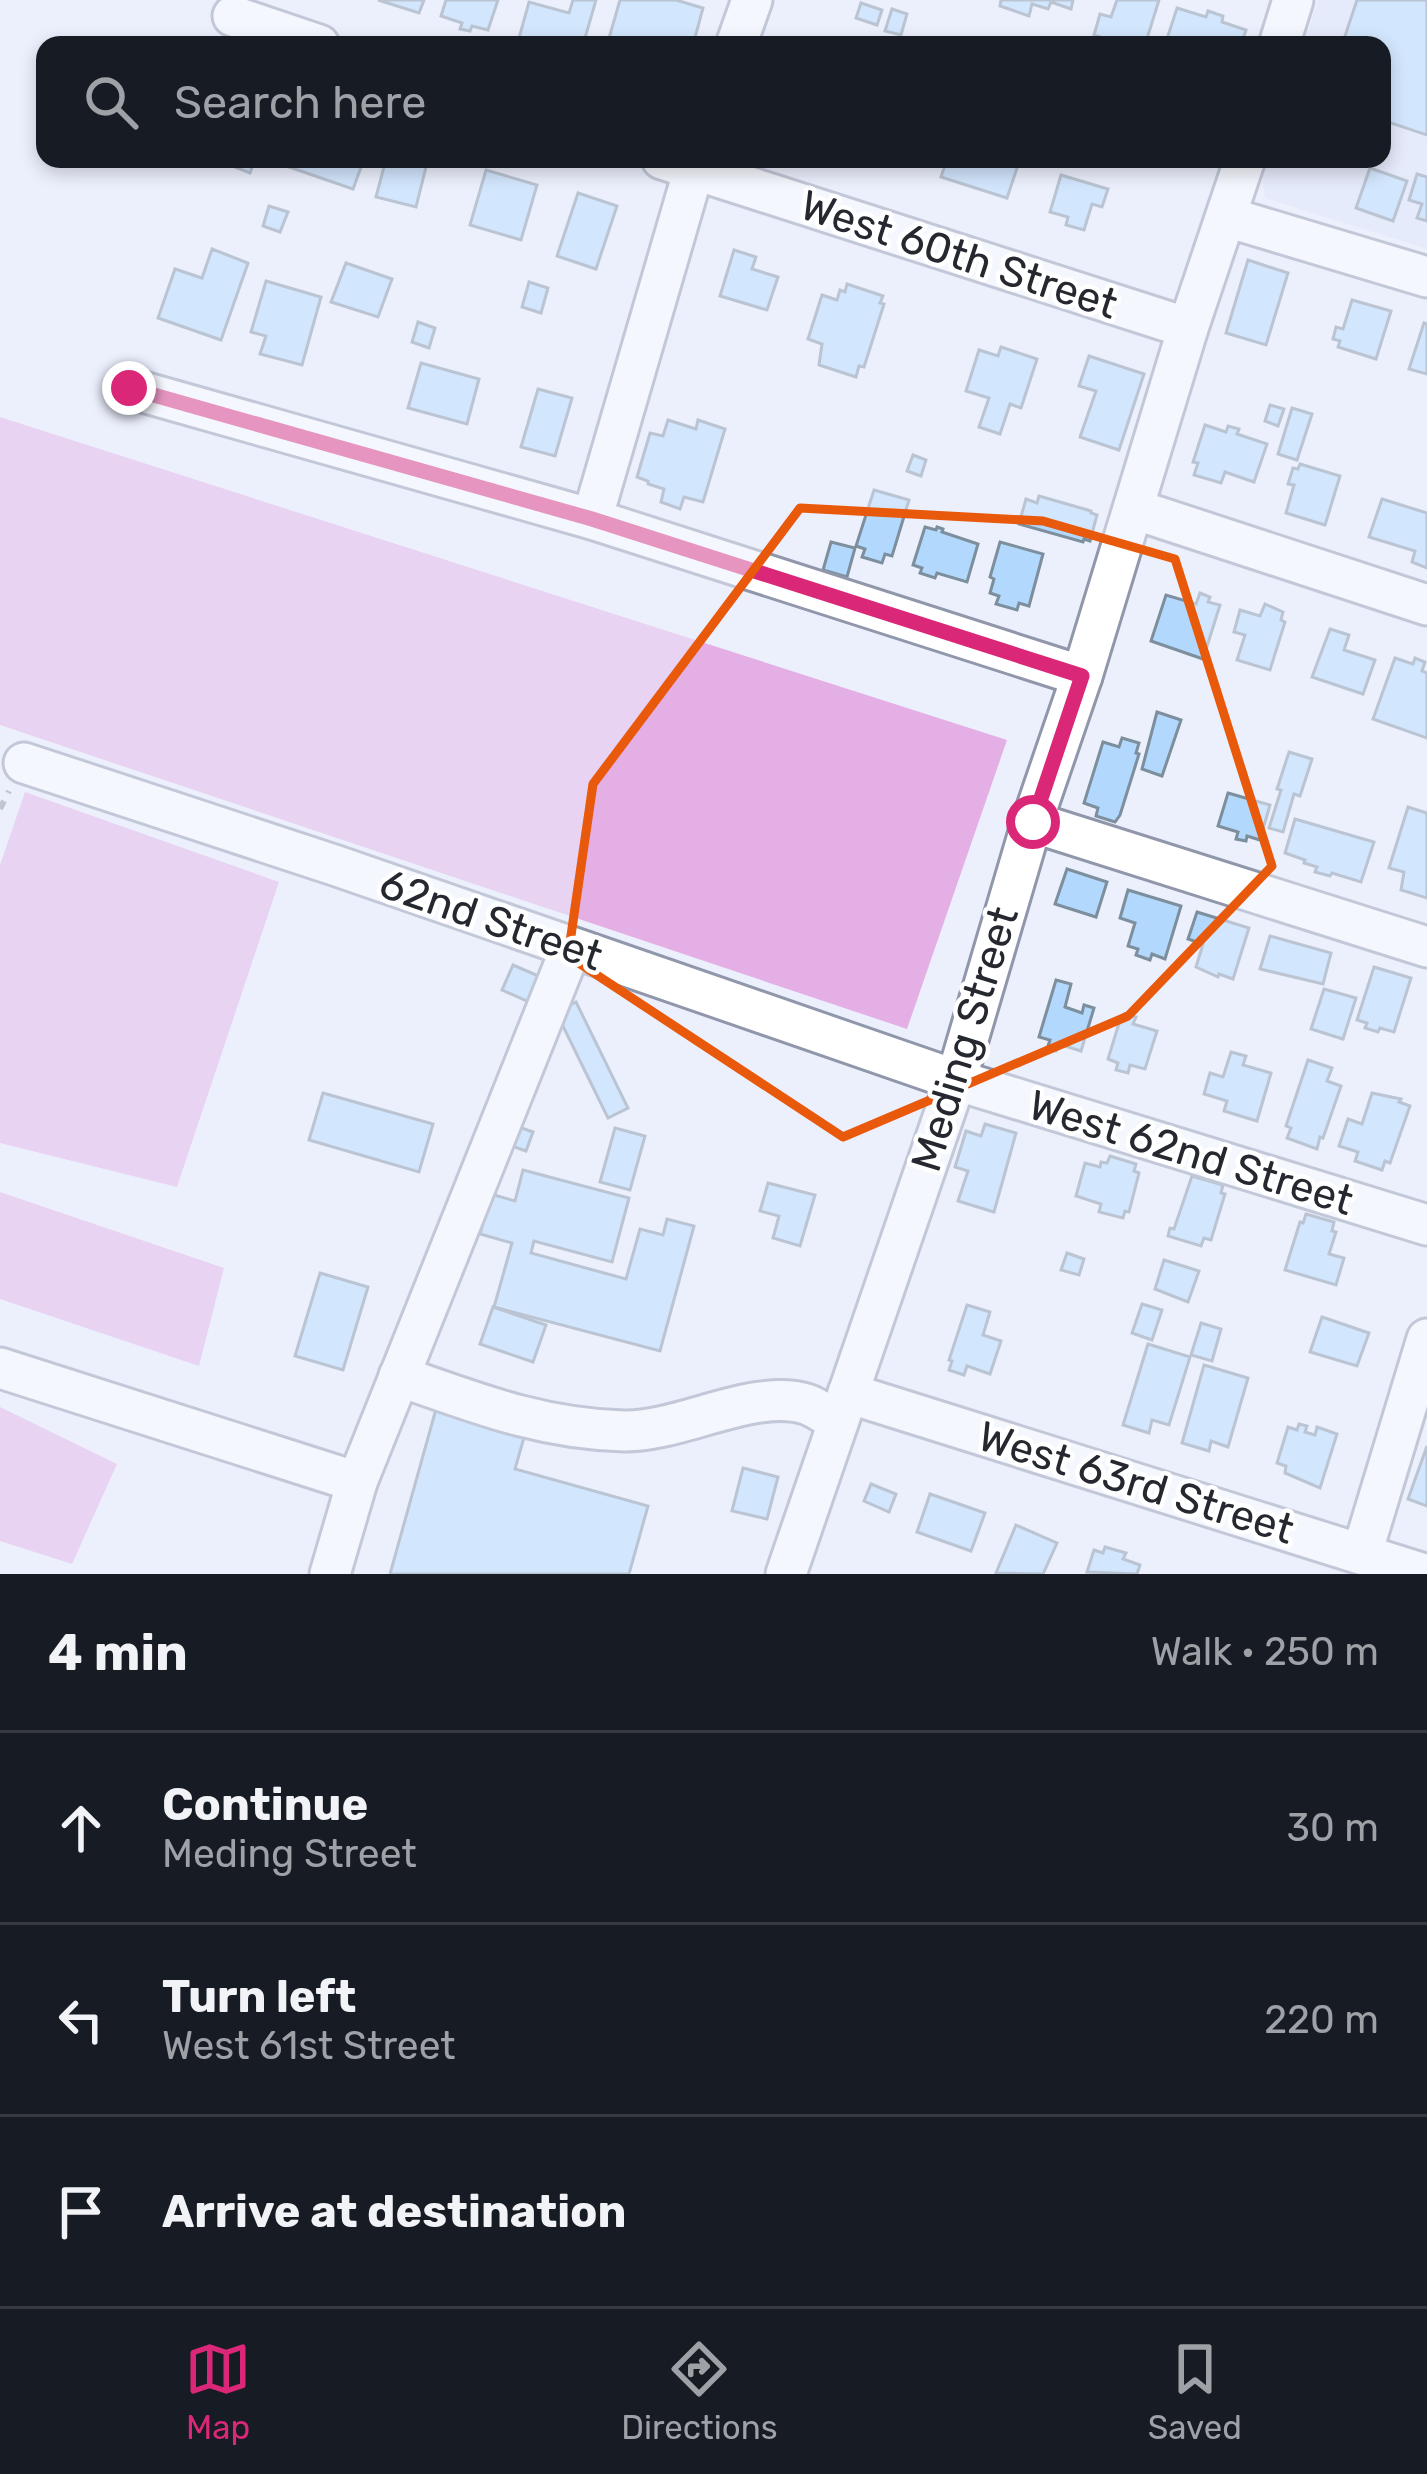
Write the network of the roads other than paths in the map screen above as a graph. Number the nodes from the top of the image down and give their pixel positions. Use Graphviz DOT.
graph roads {
  1 [pos="752,0"];
  2 [pos="1293,0"];
  3 [pos="233,16"];
  4 [pos="292,36"];
  5 [pos="739,36"];
  6 [pos="1283,36"];
  7 [pos="683,168"];
  8 [pos="703,168"];
  9 [pos="1242,168"];
  10 [pos="1227,217"];
  11 [pos="1427,277"];
  12 [pos="1188,328"];
  13 [pos="129,388"];
  14 [pos="1134,509"];
  15 [pos="592,519"];
  16 [pos="1427,605"];
  17 [pos="1082,676"];
  18 [pos="24,763"];
  19 [pos="1033,822"];
  20 [pos="1427,947"];
  21 [pos="571,948"];
  22 [pos="956,1079"];
  23 [pos="1427,1226"];
  24 [pos="1427,1339"];
  25 [pos="0,1367"];
  26 [pos="399,1376"];
  27 [pos="843,1407"];
  28 [pos="357,1482"];
  29 [pos="1362,1553"];
  30 [pos="330,1574"];
  31 [pos="786,1574"];
  32 [pos="1424,1574"];
  1 -- 5 [label="street"];
  2 -- 6 [label="street"];
  3 -- 4 [label="street"];
  7 -- 15 [label="street"];
  8 -- 12 [label="street, West 60th Street"];
  9 -- 10 [label="street, Meding Street"];
  10 -- 11 [label="street"];
  10 -- 12 [label="street, Meding Street"];
  12 -- 14 [label="street, Meding Street"];
  13 -- 15 [label="street"];
  14 -- 16 [label="street"];
  14 -- 17 [label="street, Meding Street"];
  15 -- 17 [label="street"];
  17 -- 19 [label="street, Meding Street"];
  18 -- 21 [label="street, 62nd Street"];
  19 -- 20 [label="street"];
  19 -- 22 [label="street, Meding Street"];
  21 -- 22 [label="street, 62nd Street"];
  21 -- 26 [label="street"];
  22 -- 23 [label="street, West 62nd Street"];
  22 -- 27 [label="street, Meding Street"];
  24 -- 29 [label="street"];
  25 -- 28 [label="street"];
  26 -- 27 [label="street, West 63rd Street"];
  26 -- 28 [label="street"];
  27 -- 29 [label="street, West 63rd Street"];
  27 -- 31 [label="street, Meding Street"];
  28 -- 30 [label="street"];
  29 -- 32 [label="street, West 63rd Street"];
}
